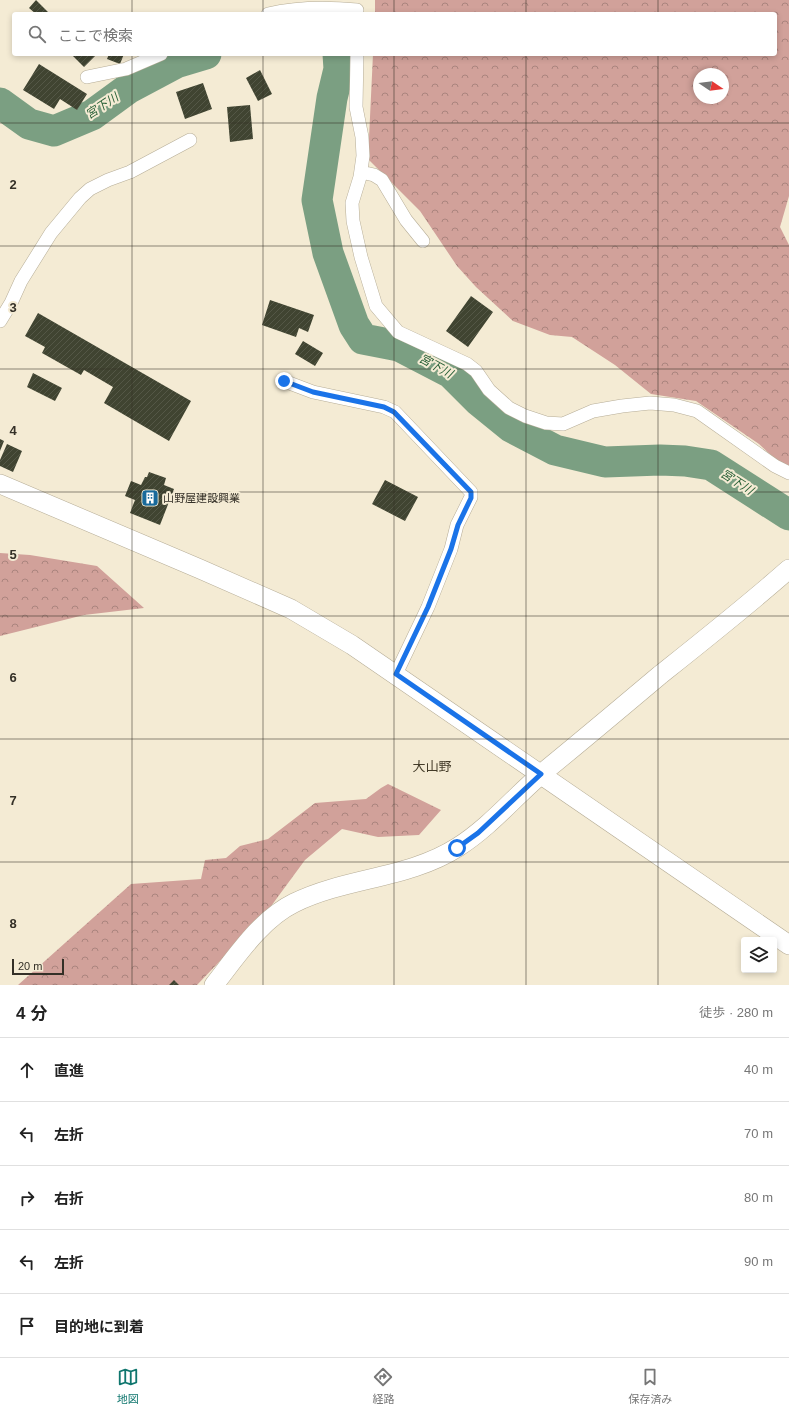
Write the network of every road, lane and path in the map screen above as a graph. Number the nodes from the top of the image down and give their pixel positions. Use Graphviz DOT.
graph roads {
  1 [pos="357,8"];
  2 [pos="276,12"];
  3 [pos="156,56"];
  4 [pos="357,56"];
  5 [pos="87,77"];
  6 [pos="190,140"];
  7 [pos="361,172"];
  8 [pos="423,240"];
  9 [pos="0,321"];
  10 [pos="284,381"];
  11 [pos="789,473"];
  12 [pos="0,484"];
  13 [pos="789,569"];
  14 [pos="396,674"];
  15 [pos="541,774"];
  16 [pos="789,945"];
  17 [pos="214,985"];
  1 -- 2 [label="street"];
  3 -- 5 [label="street"];
  4 -- 7 [label="street"];
  6 -- 9 [label="street"];
  7 -- 8 [label="street"];
  7 -- 11 [label="street"];
  10 -- 14 [label="street"];
  12 -- 14 [label="street"];
  13 -- 15 [label="street"];
  14 -- 15 [label="street"];
  15 -- 16 [label="street"];
  15 -- 17 [label="street"];
}
